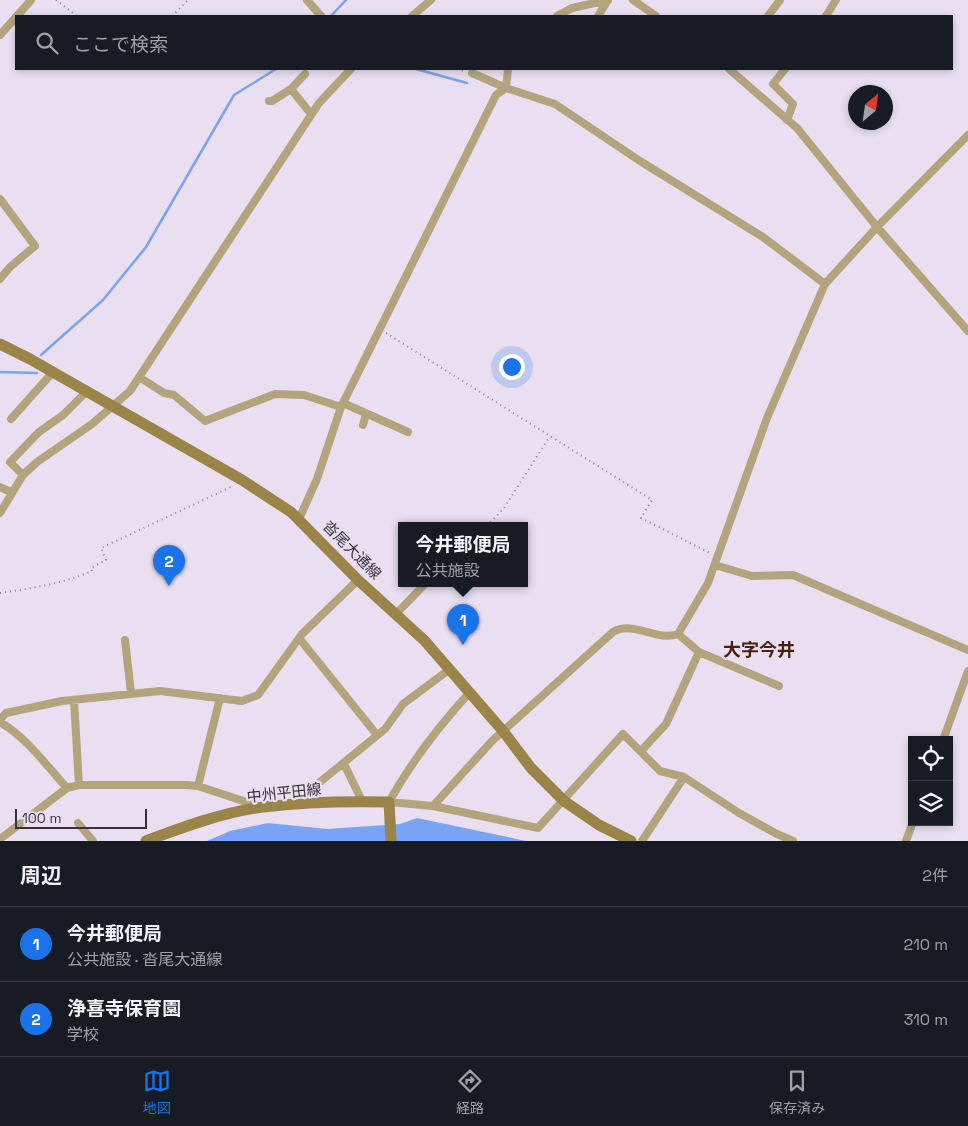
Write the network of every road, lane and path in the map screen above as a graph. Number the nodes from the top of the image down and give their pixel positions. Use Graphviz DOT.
graph roads {
  1 [pos="31,0"];
  2 [pos="56,0"];
  3 [pos="188,0"];
  4 [pos="431,0"];
  5 [pos="608,0"];
  6 [pos="633,0"];
  7 [pos="836,0"];
  8 [pos="309,1"];
  9 [pos="778,1"];
  10 [pos="18,15"];
  11 [pos="76,15"];
  12 [pos="173,15"];
  13 [pos="320,15"];
  14 [pos="413,15"];
  15 [pos="559,15"];
  16 [pos="599,15"];
  17 [pos="655,15"];
  18 [pos="769,15"];
  19 [pos="827,15"];
  20 [pos="15,18"];
  21 [pos="0,35"];
  22 [pos="508,70"];
  23 [pos="730,70"];
  24 [pos="784,70"];
  25 [pos="341,72"];
  26 [pos="472,73"];
  27 [pos="305,74"];
  28 [pos="506,88"];
  29 [pos="291,89"];
  30 [pos="269,101"];
  31 [pos="311,114"];
  32 [pos="787,120"];
  33 [pos="968,135"];
  34 [pos="0,199"];
  35 [pos="877,227"];
  36 [pos="0,279"];
  37 [pos="825,284"];
  38 [pos="380,329"];
  39 [pos="968,331"];
  40 [pos="0,344"];
  41 [pos="53,372"];
  42 [pos="139,377"];
  43 [pos="86,392"];
  44 [pos="342,405"];
  45 [pos="112,408"];
  46 [pos="366,414"];
  47 [pos="11,420"];
  48 [pos="363,425"];
  49 [pos="408,432"];
  50 [pos="550,436"];
  51 [pos="23,475"];
  52 [pos="0,487"];
  53 [pos="232,487"];
  54 [pos="11,492"];
  55 [pos="0,513"];
  56 [pos="299,519"];
  57 [pos="491,522"];
  58 [pos="717,561"];
  59 [pos="358,580"];
  60 [pos="422,587"];
  61 [pos="0,593"];
  62 [pos="396,614"];
  63 [pos="678,634"];
  64 [pos="299,638"];
  65 [pos="126,640"];
  66 [pos="968,650"];
  67 [pos="699,652"];
  68 [pos="450,669"];
  69 [pos="968,671"];
  70 [pos="780,686"];
  71 [pos="470,692"];
  72 [pos="131,693"];
  73 [pos="220,698"];
  74 [pos="74,700"];
  75 [pos="0,721"];
  76 [pos="503,731"];
  77 [pos="377,735"];
  78 [pos="944,736"];
  79 [pos="641,751"];
  80 [pos="344,764"];
  81 [pos="684,777"];
  82 [pos="79,785"];
  83 [pos="198,786"];
  84 [pos="67,788"];
  85 [pos="362,801"];
  86 [pos="564,801"];
  87 [pos="389,804"];
  88 [pos="291,806"];
  89 [pos="433,806"];
  90 [pos="263,807"];
  91 [pos="78,823"];
  92 [pos="912,826"];
  93 [pos="0,839"];
  94 [pos="93,841"];
  95 [pos="146,841"];
  96 [pos="391,841"];
  97 [pos="631,841"];
  98 [pos="642,841"];
  99 [pos="793,841"];
  100 [pos="906,841"];
  1 -- 10 [label="street"];
  2 -- 11 [label="path"];
  3 -- 12 [label="path"];
  4 -- 14 [label="street"];
  5 -- 15 [label="street"];
  5 -- 16 [label="street"];
  6 -- 17 [label="street"];
  7 -- 19 [label="street"];
  8 -- 13 [label="street"];
  9 -- 18 [label="street"];
  20 -- 21 [label="street"];
  22 -- 28 [label="street"];
  23 -- 32 [label="street"];
  24 -- 32 [label="street"];
  25 -- 31 [label="street"];
  26 -- 28 [label="street"];
  27 -- 29 [label="street"];
  28 -- 37 [label="street"];
  28 -- 38 [label="street"];
  29 -- 30 [label="street"];
  29 -- 31 [label="street"];
  31 -- 42 [label="street"];
  32 -- 35 [label="street"];
  33 -- 35 [label="street"];
  34 -- 36 [label="street"];
  35 -- 37 [label="street"];
  35 -- 39 [label="street"];
  37 -- 58 [label="street"];
  38 -- 44 [label="street"];
  38 -- 50 [label="path"];
  40 -- 41 [label="main road, 沓尾大通線"];
  41 -- 43 [label="main road, 沓尾大通線"];
  41 -- 47 [label="street"];
  42 -- 44 [label="street"];
  42 -- 45 [label="street"];
  43 -- 45 [label="main road, 沓尾大通線"];
  43 -- 51 [label="street"];
  44 -- 46 [label="street"];
  44 -- 56 [label="street"];
  45 -- 51 [label="street"];
  45 -- 56 [label="main road, 沓尾大通線"];
  46 -- 48 [label="street"];
  46 -- 49 [label="street"];
  50 -- 57 [label="path"];
  50 -- 58 [label="path"];
  51 -- 54 [label="street"];
  52 -- 54 [label="street"];
  53 -- 61 [label="path"];
  54 -- 55 [label="street"];
  56 -- 59 [label="main road, 沓尾大通線"];
  58 -- 63 [label="street"];
  58 -- 66 [label="street"];
  59 -- 62 [label="main road, 沓尾大通線"];
  59 -- 64 [label="street"];
  60 -- 62 [label="street"];
  62 -- 68 [label="main road, 沓尾大通線"];
  63 -- 67 [label="street"];
  63 -- 76 [label="street"];
  64 -- 73 [label="street"];
  64 -- 77 [label="street"];
  65 -- 72 [label="street"];
  67 -- 70 [label="street"];
  67 -- 79 [label="street"];
  68 -- 71 [label="main road, 沓尾大通線"];
  68 -- 77 [label="street"];
  69 -- 78 [label="street"];
  71 -- 76 [label="main road, 沓尾大通線"];
  71 -- 87 [label="street"];
  72 -- 73 [label="street"];
  72 -- 74 [label="street"];
  73 -- 83 [label="street"];
  74 -- 75 [label="street"];
  74 -- 82 [label="street"];
  75 -- 84 [label="street"];
  76 -- 86 [label="main road, 沓尾大通線"];
  76 -- 89 [label="street"];
  77 -- 80 [label="street"];
  79 -- 81 [label="street"];
  79 -- 86 [label="street"];
  80 -- 85 [label="street"];
  80 -- 88 [label="street"];
  81 -- 98 [label="street"];
  81 -- 99 [label="street"];
  82 -- 83 [label="street"];
  82 -- 84 [label="street"];
  83 -- 90 [label="street"];
  84 -- 93 [label="street"];
  85 -- 87 [label="main road, 中州平田線"];
  85 -- 88 [label="main road, 中州平田線"];
  86 -- 89 [label="street"];
  86 -- 97 [label="main road, 沓尾大通線"];
  87 -- 89 [label="street"];
  87 -- 96 [label="main road"];
  88 -- 90 [label="main road, 中州平田線"];
  90 -- 95 [label="main road, 中州平田線"];
  91 -- 94 [label="street"];
  92 -- 100 [label="street"];
}
